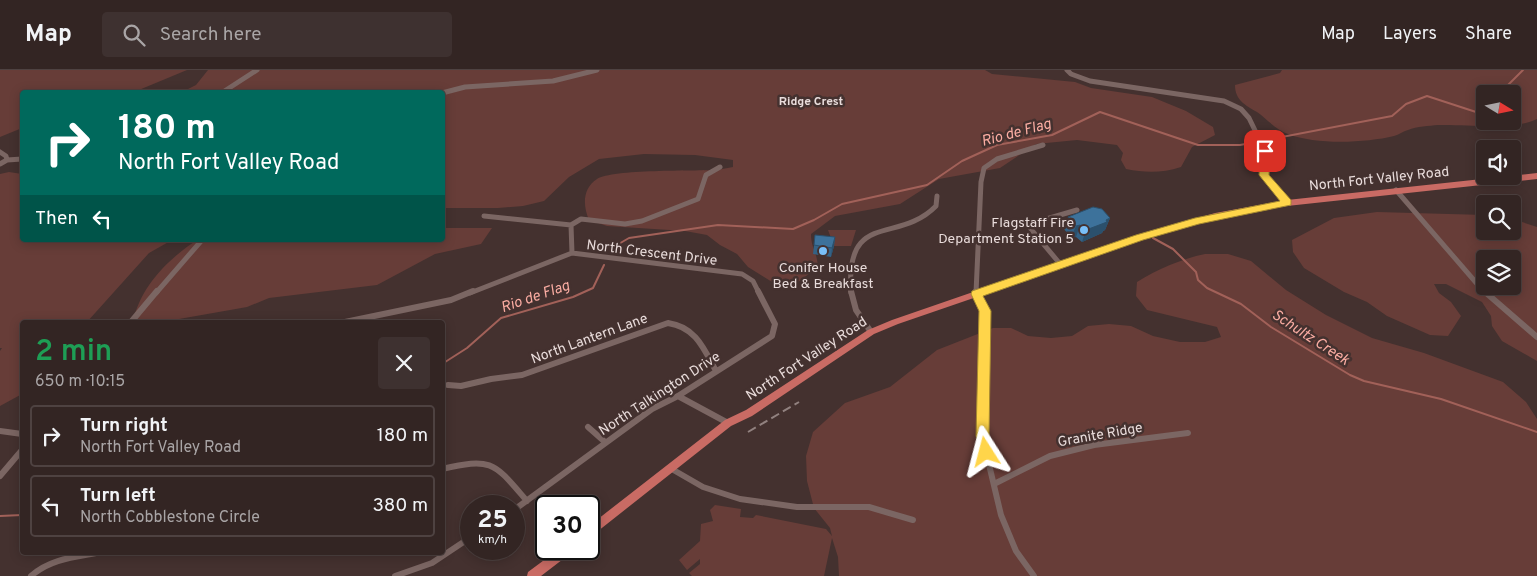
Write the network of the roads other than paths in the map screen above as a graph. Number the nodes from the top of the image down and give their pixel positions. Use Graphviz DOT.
graph roads {
  1 [pos="257,70"];
  2 [pos="597,70"];
  3 [pos="1067,70"];
  4 [pos="226,90"];
  5 [pos="445,92"];
  6 [pos="1044,145"];
  7 [pos="0,152"];
  8 [pos="20,159"];
  9 [pos="7,160"];
  10 [pos="0,164"];
  11 [pos="720,168"];
  12 [pos="1537,176"];
  13 [pos="1396,190"];
  14 [pos="937,196"];
  15 [pos="1288,203"];
  16 [pos="1077,210"];
  17 [pos="484,216"];
  18 [pos="571,225"];
  19 [pos="200,242"];
  20 [pos="572,253"];
  21 [pos="1061,265"];
  22 [pos="976,294"];
  23 [pos="382,316"];
  24 [pos="133,320"];
  25 [pos="358,320"];
  26 [pos="380,320"];
  27 [pos="871,332"];
  28 [pos="772,336"];
  29 [pos="1537,337"];
  30 [pos="716,371"];
  31 [pos="448,385"];
  32 [pos="678,396"];
  33 [pos="728,423"];
  34 [pos="588,427"];
  35 [pos="0,431"];
  36 [pos="1188,433"];
  37 [pos="20,434"];
  38 [pos="605,442"];
  39 [pos="20,452"];
  40 [pos="445,468"];
  41 [pos="670,468"];
  42 [pos="0,476"];
  43 [pos="994,484"];
  44 [pos="528,501"];
  45 [pos="525,503"];
  46 [pos="913,520"];
  47 [pos="600,523"];
  48 [pos="460,544"];
  49 [pos="445,554"];
  50 [pos="87,555"];
  51 [pos="444,555"];
  52 [pos="553,560"];
  53 [pos="31,576"];
  54 [pos="395,576"];
  55 [pos="532,576"];
  56 [pos="1034,576"];
  1 -- 4 [label="street"];
  2 -- 5 [label="street"];
  3 -- 15 [label="street"];
  6 -- 22 [label="street"];
  7 -- 9 [label="street"];
  8 -- 9 [label="street"];
  9 -- 10 [label="street"];
  11 -- 18 [label="street"];
  12 -- 13 [label="main road, North Fort Valley Road"];
  13 -- 15 [label="main road, North Fort Valley Road"];
  13 -- 29 [label="street"];
  14 -- 27 [label="street"];
  15 -- 21 [label="main road, North Fort Valley Road"];
  16 -- 21 [label="street"];
  17 -- 18 [label="street"];
  18 -- 20 [label="street"];
  19 -- 24 [label="street"];
  20 -- 23 [label="street, North Crescent Drive"];
  20 -- 28 [label="street, North Crescent Drive"];
  21 -- 22 [label="main road, North Fort Valley Road"];
  22 -- 27 [label="main road, North Fort Valley Road"];
  22 -- 43 [label="street"];
  23 -- 25 [label="street, North Crescent Drive"];
  23 -- 26 [label="street"];
  27 -- 33 [label="main road, North Fort Valley Road"];
  28 -- 30 [label="street, North Talkington Drive"];
  30 -- 31 [label="street, North Lantern Lane"];
  30 -- 32 [label="street, North Talkington Drive"];
  32 -- 33 [label="street"];
  32 -- 38 [label="street, North Talkington Drive"];
  33 -- 41 [label="main road, North Fort Valley Road"];
  34 -- 38 [label="street"];
  35 -- 37 [label="street"];
  36 -- 43 [label="street, Granite Ridge"];
  38 -- 44 [label="street, North Talkington Drive"];
  39 -- 42 [label="street"];
  40 -- 44 [label="street"];
  41 -- 46 [label="street"];
  41 -- 47 [label="main road, North Fort Valley Road"];
  43 -- 56 [label="street"];
  44 -- 45 [label="street, North Talkington Drive"];
  48 -- 49 [label="street"];
  50 -- 53 [label="street"];
  51 -- 54 [label="street"];
  52 -- 55 [label="main road"];
}
